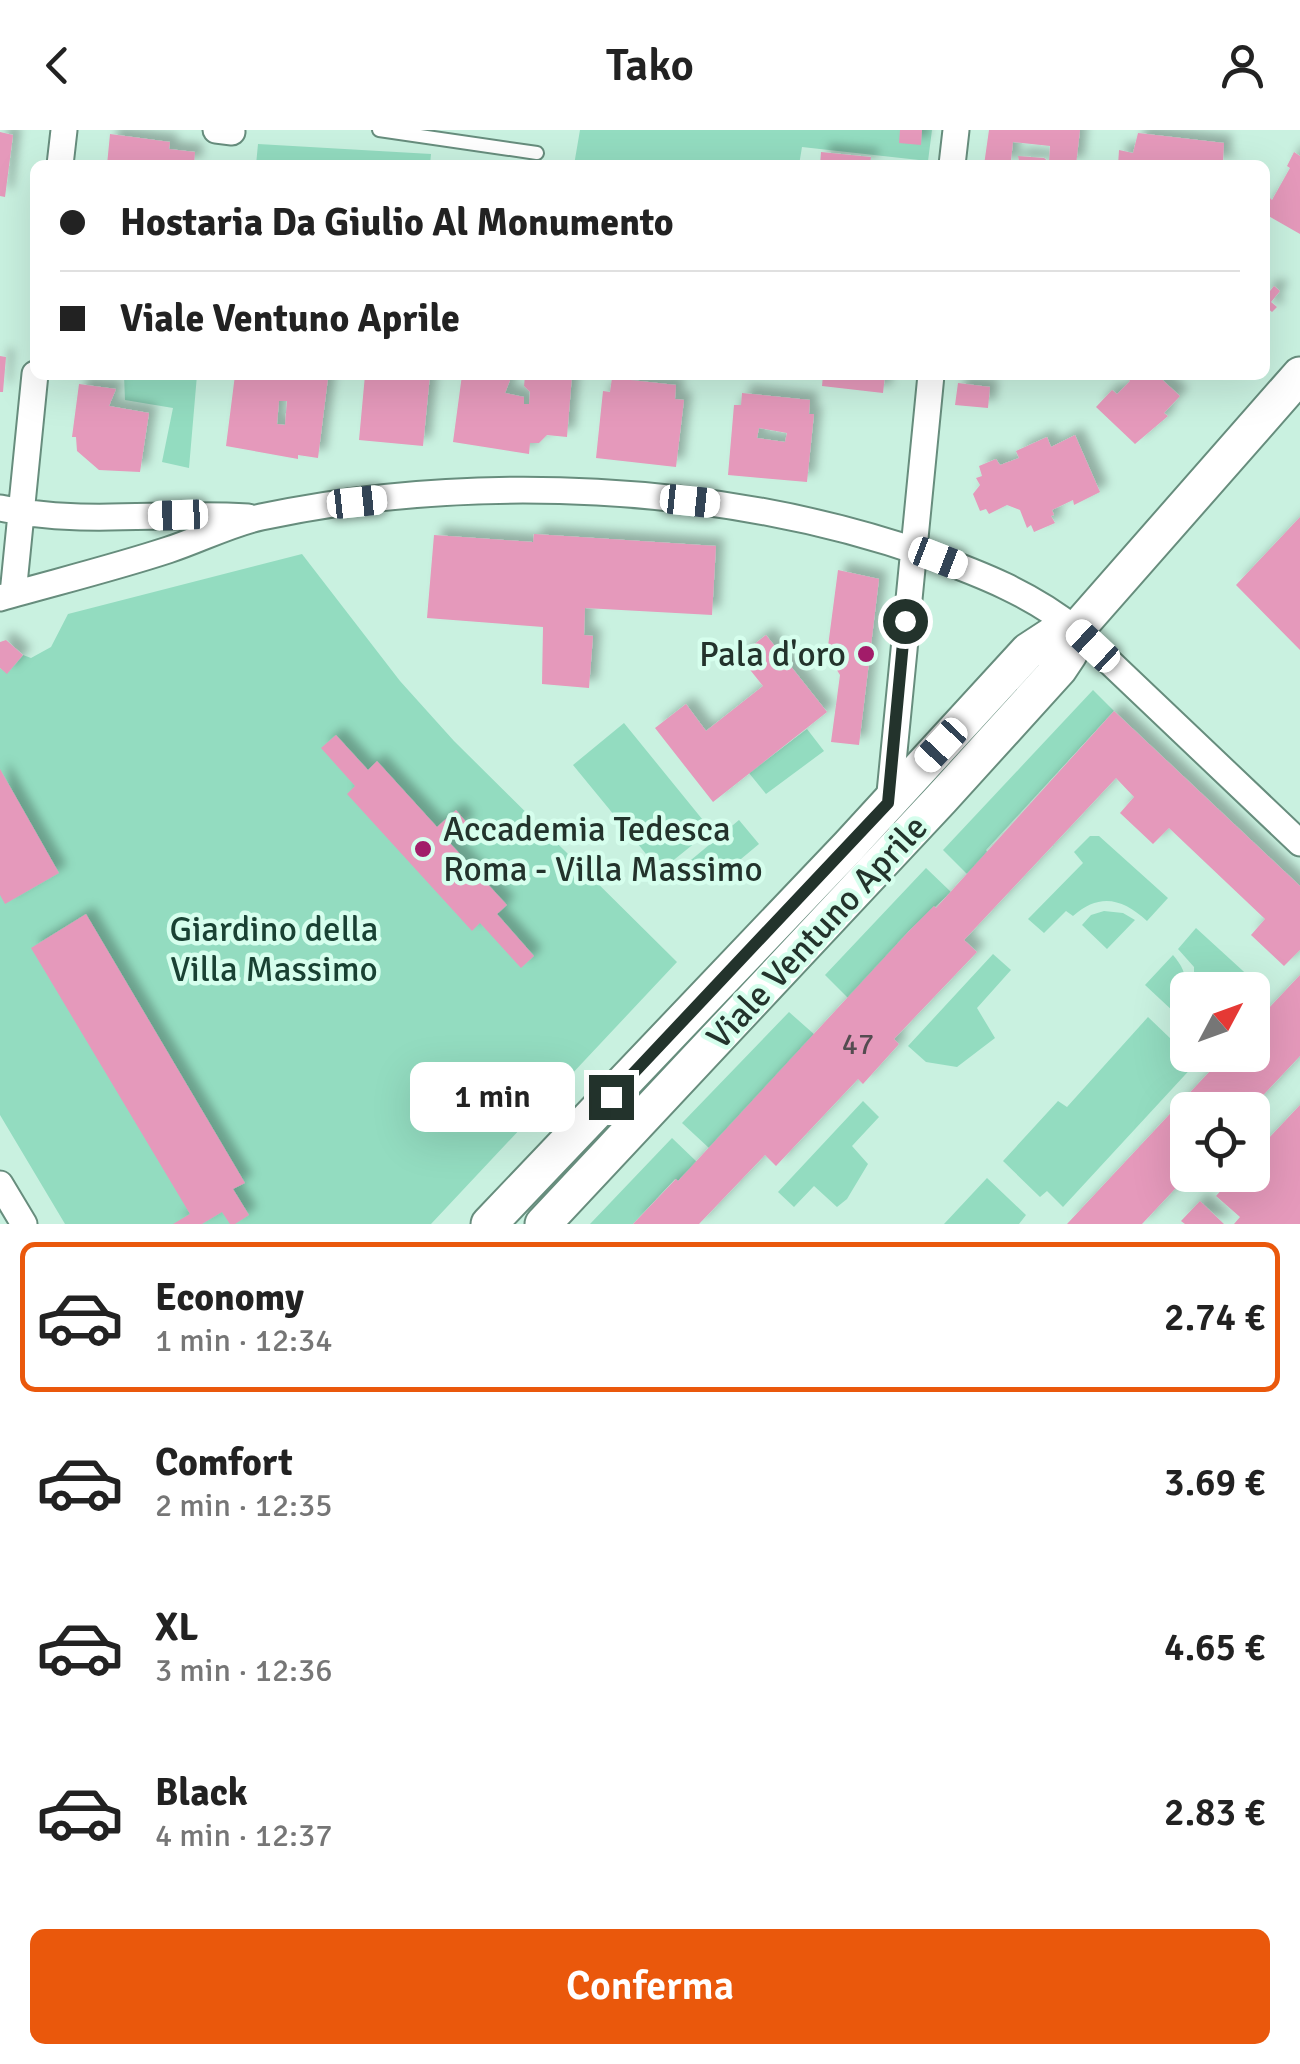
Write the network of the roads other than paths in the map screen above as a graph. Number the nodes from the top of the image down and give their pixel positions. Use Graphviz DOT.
graph roads {
  1 [pos="64,130"];
  2 [pos="379,130"];
  3 [pos="956,130"];
  4 [pos="538,153"];
  5 [pos="61,160"];
  6 [pos="953,160"];
  7 [pos="1300,375"];
  8 [pos="34,380"];
  9 [pos="930,380"];
  10 [pos="10,510"];
  11 [pos="258,518"];
  12 [pos="913,550"];
  13 [pos="7,596"];
  14 [pos="1076,630"];
  15 [pos="888,803"];
  16 [pos="1300,843"];
  17 [pos="756,943"];
  18 [pos="783,968"];
  19 [pos="642,1064"];
  20 [pos="654,1106"];
  21 [pos="0,1184"];
  22 [pos="24,1224"];
  23 [pos="489,1224"];
  24 [pos="543,1224"];
  1 -- 5 [label="street"];
  2 -- 4 [label="lane"];
  3 -- 6 [label="street"];
  7 -- 14 [label="street, Viale Ventuno Aprile"];
  8 -- 10 [label="street"];
  9 -- 12 [label="street"];
  10 -- 11 [label="street"];
  10 -- 13 [label="street"];
  11 -- 12 [label="street"];
  11 -- 13 [label="street"];
  12 -- 14 [label="street"];
  12 -- 15 [label="street"];
  14 -- 15 [label="street, Viale Ventuno Aprile"];
  14 -- 16 [label="street"];
  14 -- 18 [label="street, Viale Ventuno Aprile"];
  15 -- 17 [label="street, Viale Ventuno Aprile"];
  17 -- 18 [label="street"];
  17 -- 19 [label="street, Viale Ventuno Aprile"];
  18 -- 20 [label="street, Viale Ventuno Aprile"];
  19 -- 20 [label="street"];
  19 -- 23 [label="street, Viale Ventuno Aprile"];
  20 -- 24 [label="street, Viale Ventuno Aprile"];
  21 -- 22 [label="street"];
}
